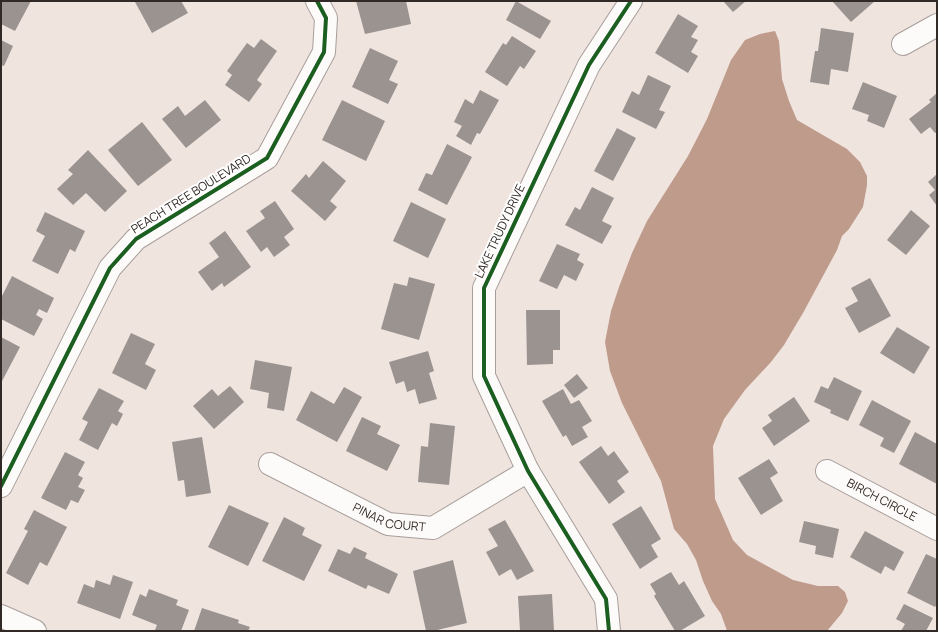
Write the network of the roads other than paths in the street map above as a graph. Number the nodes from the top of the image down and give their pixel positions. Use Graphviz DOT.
graph roads {
  1 [pos="317,1"];
  2 [pos="631,1"];
  3 [pos="937,25"];
  4 [pos="903,44"];
  5 [pos="270,464"];
  6 [pos="528,471"];
  7 [pos="827,471"];
  8 [pos="1,486"];
  9 [pos="937,529"];
  10 [pos="1,616"];
  11 [pos="35,631"];
  12 [pos="609,631"];
  1 -- 8 [label="street, PEACH TREE BOULEVARD"];
  2 -- 6 [label="street, LAKE TRUDY DRIVE"];
  3 -- 4 [label="street"];
  5 -- 6 [label="street, PINAR COURT"];
  6 -- 12 [label="street, LAKE TRUDY DRIVE"];
  7 -- 9 [label="street, BIRCH CIRCLE"];
  10 -- 11 [label="street"];
}
